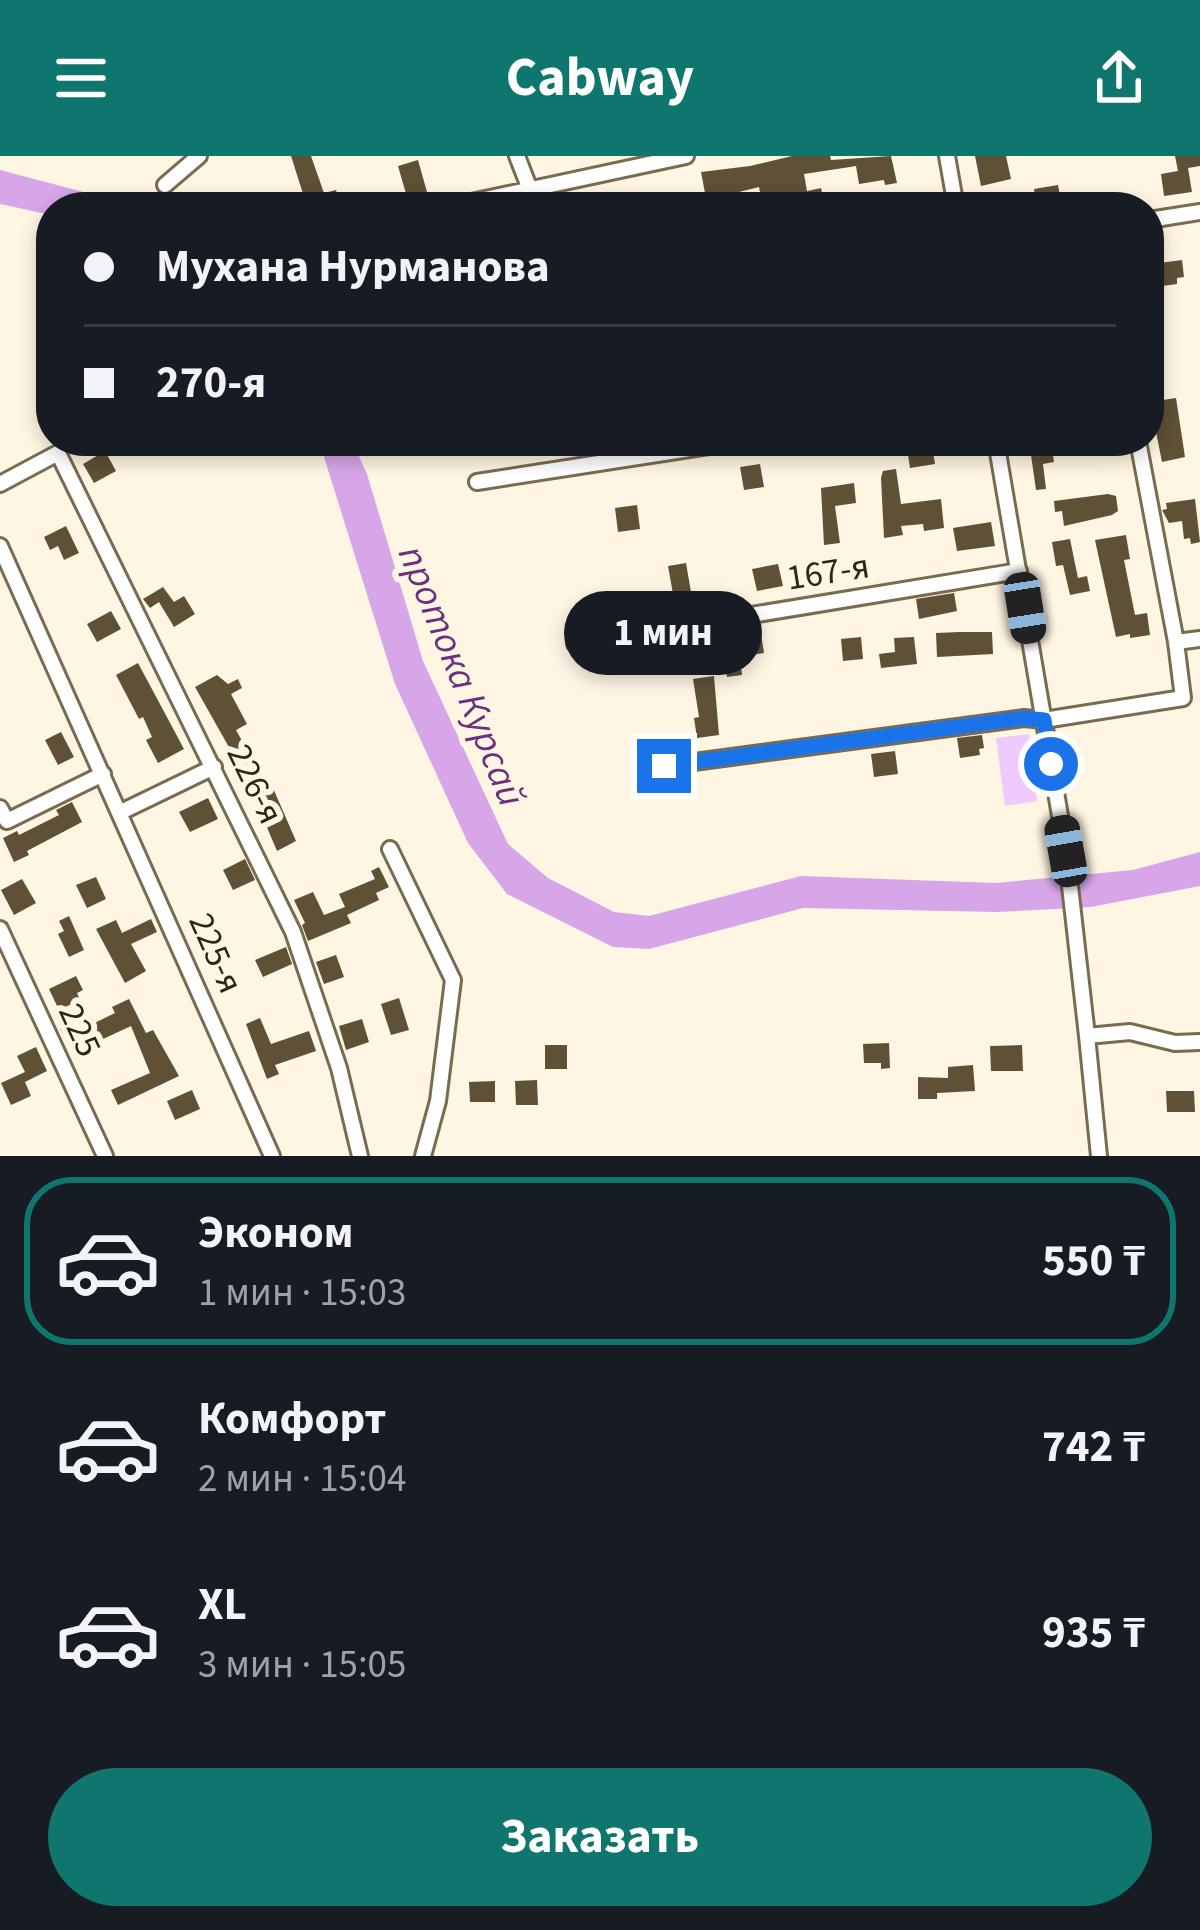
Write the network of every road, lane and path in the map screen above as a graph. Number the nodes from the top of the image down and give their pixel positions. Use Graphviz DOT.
graph roads {
  1 [pos="199,156"];
  2 [pos="517,156"];
  3 [pos="686,156"];
  4 [pos="947,156"];
  5 [pos="165,185"];
  6 [pos="529,187"];
  7 [pos="509,192"];
  8 [pos="953,192"];
  9 [pos="1200,212"];
  10 [pos="1164,218"];
  11 [pos="52,456"];
  12 [pos="59,456"];
  13 [pos="645,456"];
  14 [pos="999,456"];
  15 [pos="1141,456"];
  16 [pos="478,482"];
  17 [pos="0,484"];
  18 [pos="0,546"];
  19 [pos="1019,571"];
  20 [pos="1200,639"];
  21 [pos="1176,642"];
  22 [pos="575,644"];
  23 [pos="1044,720"];
  24 [pos="664,766"];
  25 [pos="214,767"];
  26 [pos="104,774"];
  27 [pos="121,812"];
  28 [pos="2,818"];
  29 [pos="390,849"];
  30 [pos="0,929"];
  31 [pos="1087,1036"];
  32 [pos="1200,1042"];
  33 [pos="105,1156"];
  34 [pos="272,1156"];
  35 [pos="361,1156"];
  36 [pos="423,1156"];
  37 [pos="1099,1156"];
  1 -- 5 [label="street"];
  2 -- 6 [label="street"];
  3 -- 6 [label="street"];
  4 -- 8 [label="street"];
  6 -- 7 [label="street"];
  9 -- 10 [label="street"];
  11 -- 17 [label="street, 226-я"];
  12 -- 25 [label="street, 226-я"];
  13 -- 16 [label="street"];
  14 -- 19 [label="street"];
  15 -- 21 [label="street"];
  18 -- 26 [label="street, 225-я"];
  19 -- 22 [label="street, 167-я"];
  19 -- 23 [label="street"];
  20 -- 21 [label="street"];
  21 -- 23 [label="street"];
  23 -- 24 [label="street"];
  23 -- 31 [label="street"];
  25 -- 27 [label="street"];
  25 -- 35 [label="street, 226-я"];
  26 -- 27 [label="street, 225-я"];
  26 -- 28 [label="street"];
  27 -- 34 [label="street, 225-я"];
  29 -- 36 [label="street"];
  30 -- 33 [label="street, 225"];
  31 -- 32 [label="street"];
  31 -- 37 [label="street"];
}
